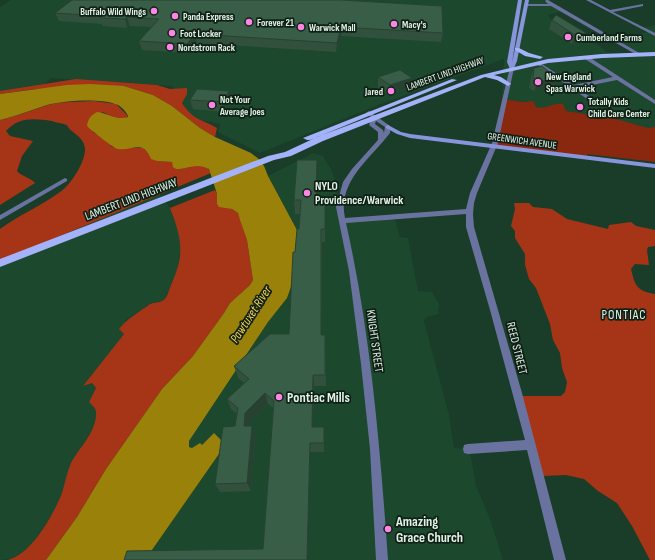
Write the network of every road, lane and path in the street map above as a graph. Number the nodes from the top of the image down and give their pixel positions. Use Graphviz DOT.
graph roads {
  1 [pos="520,0"];
  2 [pos="588,0"];
  3 [pos="547,1"];
  4 [pos="526,2"];
  5 [pos="638,2"];
  6 [pos="552,5"];
  7 [pos="609,11"];
  8 [pos="655,35"];
  9 [pos="518,49"];
  10 [pos="638,54"];
  11 [pos="655,54"];
  12 [pos="587,58"];
  13 [pos="538,60"];
  14 [pos="516,61"];
  15 [pos="510,65"];
  16 [pos="483,76"];
  17 [pos="618,78"];
  18 [pos="508,84"];
  19 [pos="573,87"];
  20 [pos="592,100"];
  21 [pos="655,102"];
  22 [pos="371,116"];
  23 [pos="388,127"];
  24 [pos="380,139"];
  25 [pos="494,146"];
  26 [pos="655,166"];
  27 [pos="64,180"];
  28 [pos="469,210"];
  29 [pos="0,218"];
  30 [pos="342,221"];
  31 [pos="0,263"];
  32 [pos="531,445"];
  33 [pos="468,449"];
  34 [pos="382,560"];
  35 [pos="560,560"];
  1 -- 15 [label="main road"];
  2 -- 7 [label="street"];
  3 -- 6 [label="street"];
  4 -- 6 [label="street"];
  4 -- 9 [label="main road"];
  5 -- 7 [label="street"];
  6 -- 10 [label="street"];
  7 -- 8 [label="street"];
  9 -- 13 [label="main road"];
  9 -- 14 [label="main road"];
  10 -- 11 [label="main road, LAMBERT LIND HIGHWAY"];
  10 -- 13 [label="main road, LAMBERT LIND HIGHWAY"];
  12 -- 17 [label="street"];
  13 -- 14 [label="main road, LAMBERT LIND HIGHWAY"];
  13 -- 15 [label="main road, LAMBERT LIND HIGHWAY"];
  13 -- 19 [label="street"];
  14 -- 15 [label="main road, LAMBERT LIND HIGHWAY"];
  15 -- 16 [label="main road, LAMBERT LIND HIGHWAY"];
  15 -- 18 [label="street, REED STREET"];
  15 -- 22 [label="main road, LAMBERT LIND HIGHWAY"];
  16 -- 18 [label="main road"];
  16 -- 22 [label="main road, LAMBERT LIND HIGHWAY"];
  17 -- 19 [label="street"];
  17 -- 21 [label="street"];
  18 -- 25 [label="street, REED STREET"];
  19 -- 20 [label="street"];
  22 -- 23 [label="street"];
  22 -- 24 [label="street"];
  22 -- 31 [label="main road, LAMBERT LIND HIGHWAY"];
  23 -- 24 [label="street, KNIGHT STREET"];
  23 -- 25 [label="main road, GREENWICH AVENUE"];
  24 -- 30 [label="street, KNIGHT STREET"];
  25 -- 26 [label="main road, GREENWICH AVENUE"];
  25 -- 28 [label="street, REED STREET"];
  27 -- 29 [label="street"];
  28 -- 30 [label="street"];
  28 -- 32 [label="street, REED STREET"];
  30 -- 34 [label="street, KNIGHT STREET"];
  32 -- 33 [label="street"];
  32 -- 35 [label="street, REED STREET"];
}
